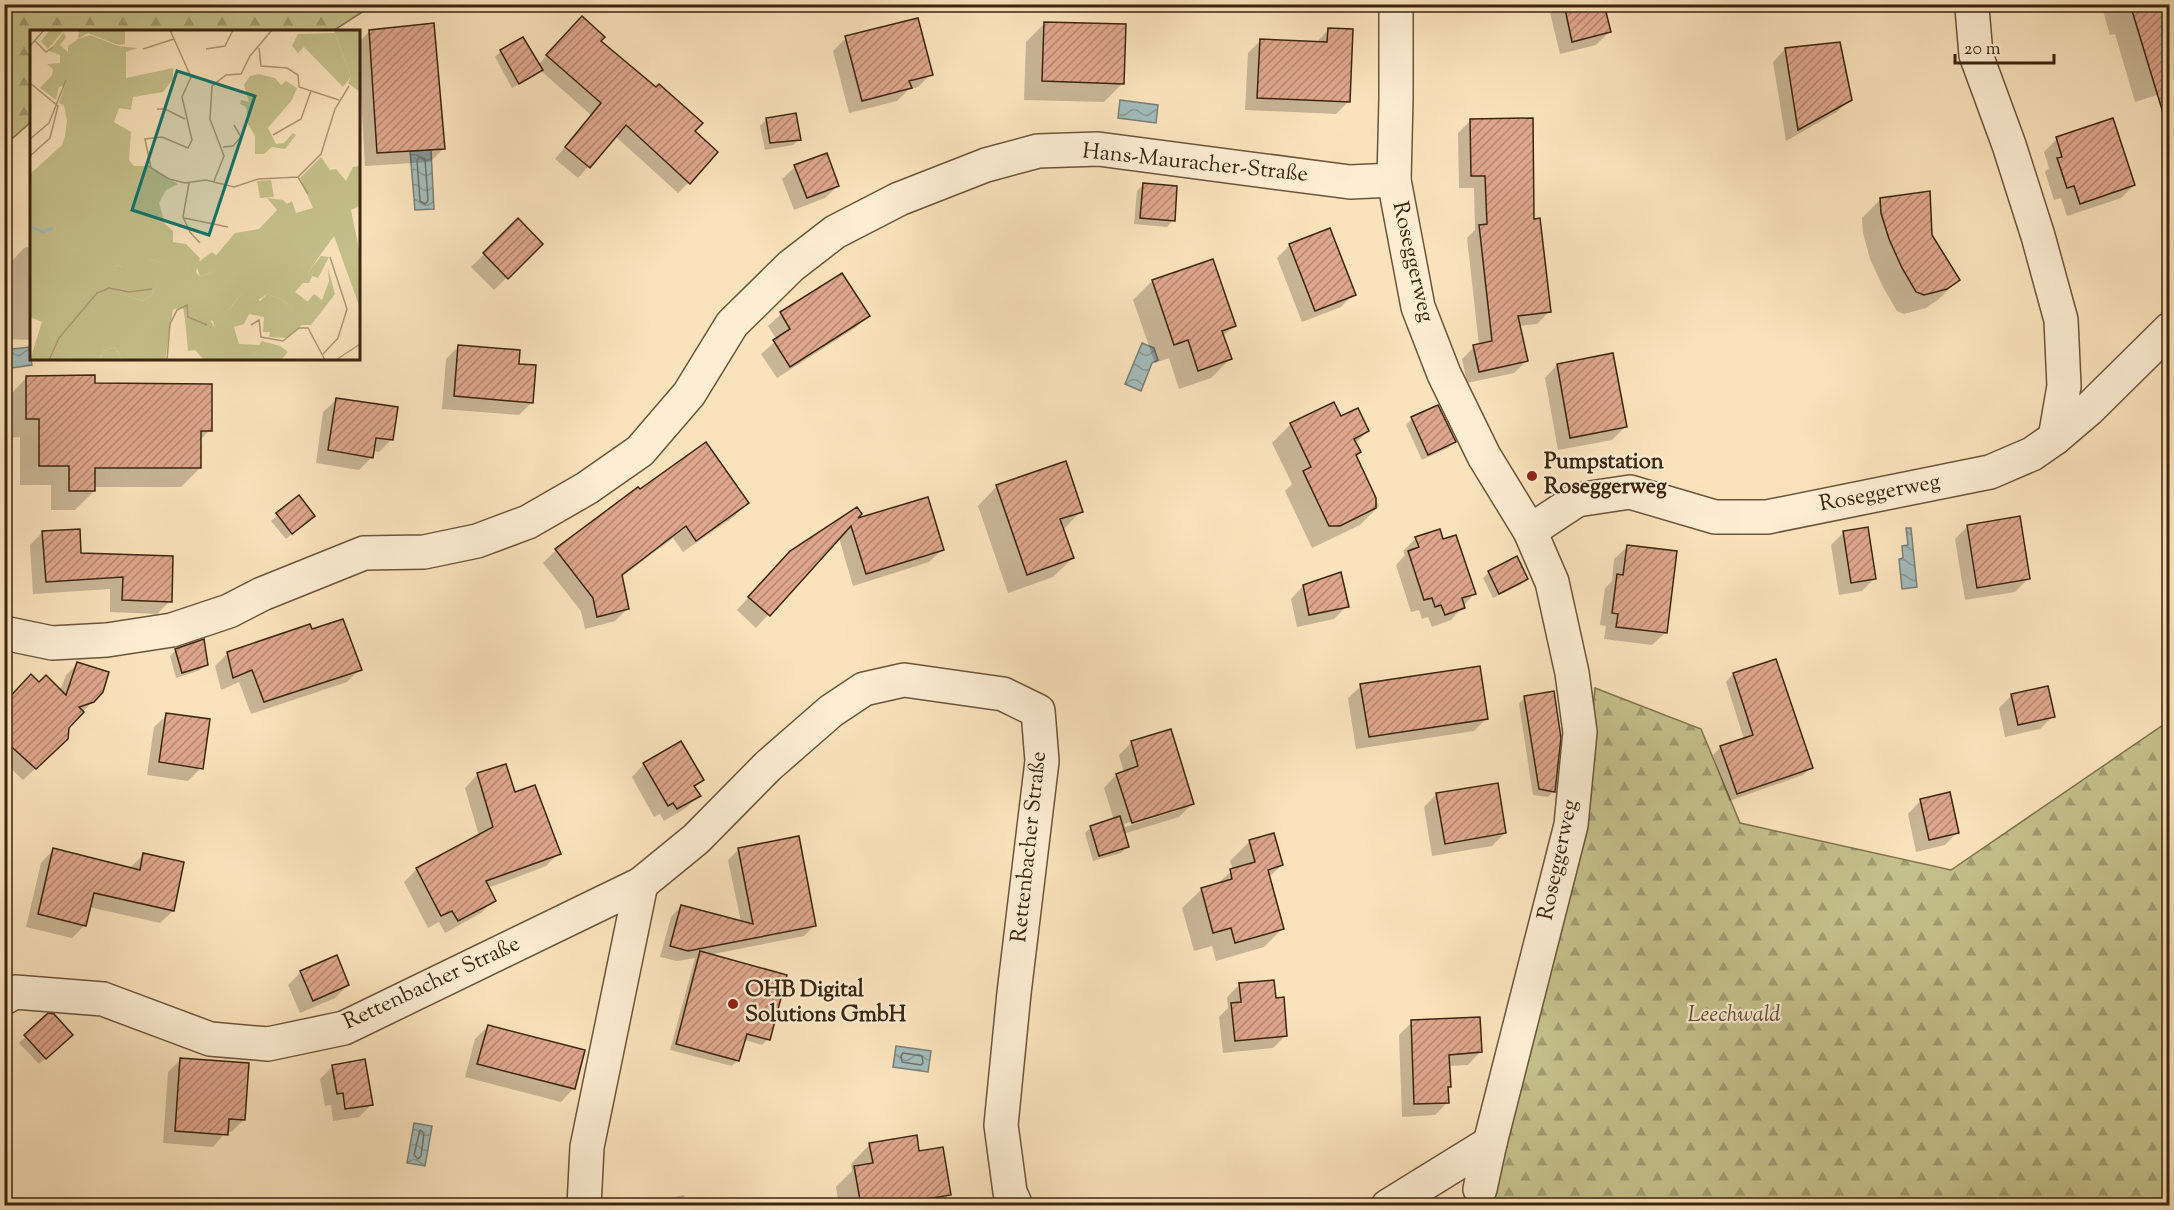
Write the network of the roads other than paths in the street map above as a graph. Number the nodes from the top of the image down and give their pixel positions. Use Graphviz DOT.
graph roads {
  1 [pos="1396,4"];
  2 [pos="1974,4"];
  3 [pos="1394,180"];
  4 [pos="2169,329"];
  5 [pos="2055,438"];
  6 [pos="1530,531"];
  7 [pos="4,633"];
  8 [pos="641,884"];
  9 [pos="4,998"];
  10 [pos="1490,1143"];
  11 [pos="1480,1189"];
  12 [pos="584,1206"];
  13 [pos="1016,1206"];
  14 [pos="1388,1206"];
  1 -- 3 [label="street, Roseggerweg"];
  2 -- 5 [label="street"];
  3 -- 6 [label="street, Roseggerweg"];
  3 -- 7 [label="street, Hans-Mauracher-Straße"];
  4 -- 5 [label="street, Roseggerweg"];
  5 -- 6 [label="street, Roseggerweg"];
  6 -- 10 [label="street, Roseggerweg"];
  8 -- 9 [label="street, Rettenbacher Straße"];
  8 -- 12 [label="street"];
  8 -- 13 [label="street, Rettenbacher Straße"];
  10 -- 11 [label="street, Roseggerweg"];
  10 -- 14 [label="street"];
}
